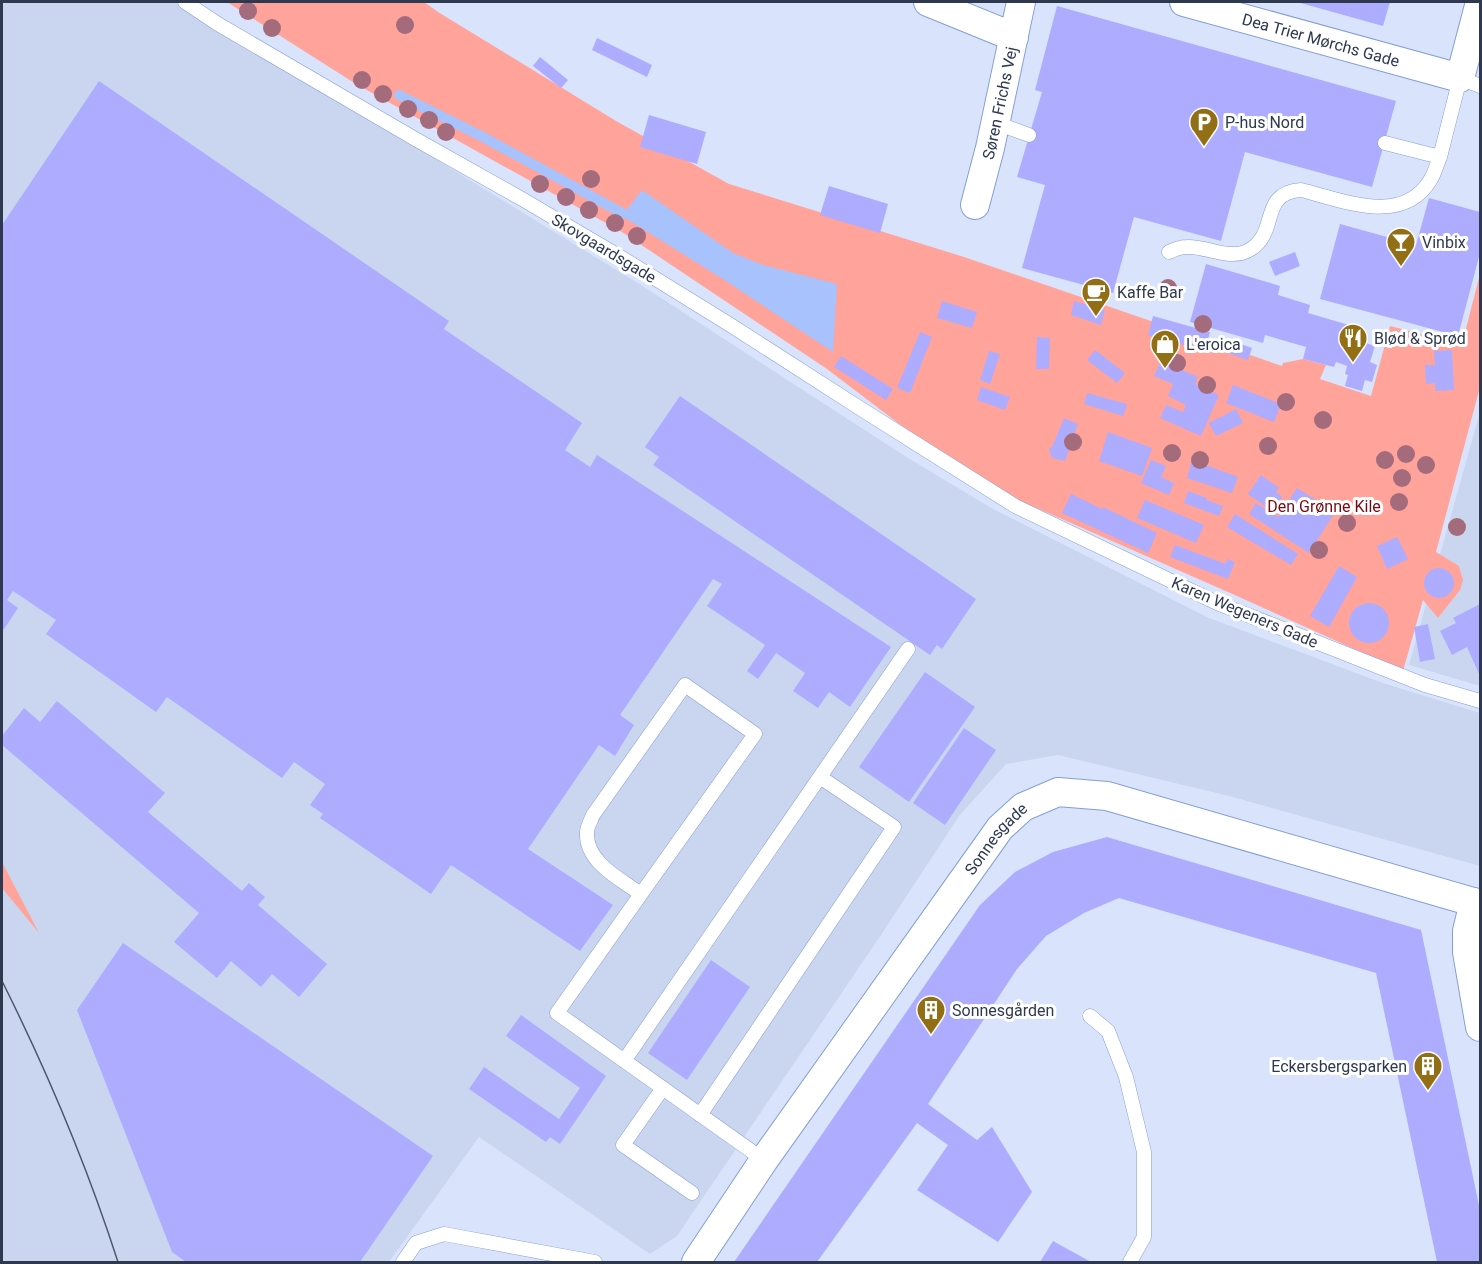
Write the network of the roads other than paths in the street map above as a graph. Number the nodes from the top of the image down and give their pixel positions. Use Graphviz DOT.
graph roads {
  1 [pos="185,2"];
  2 [pos="928,2"];
  3 [pos="1021,2"];
  4 [pos="1184,2"];
  5 [pos="1480,2"];
  6 [pos="1014,37"];
  7 [pos="1470,82"];
  8 [pos="996,123"];
  9 [pos="1029,135"];
  10 [pos="1385,143"];
  11 [pos="1440,157"];
  12 [pos="975,205"];
  13 [pos="1169,252"];
  14 [pos="1015,506"];
  15 [pos="908,650"];
  16 [pos="1480,702"];
  17 [pos="820,777"];
  18 [pos="641,894"];
  19 [pos="1477,903"];
  20 [pos="1089,1016"];
  21 [pos="1480,1027"];
  22 [pos="624,1061"];
  23 [pos="663,1088"];
  24 [pos="700,1115"];
  25 [pos="764,1160"];
  26 [pos="692,1193"];
  27 [pos="403,1263"];
  28 [pos="595,1263"];
  29 [pos="696,1263"];
  30 [pos="1130,1263"];
  1 -- 14 [label="lane, Skovgaardsgade"];
  2 -- 6 [label="street"];
  3 -- 6 [label="street, Søren Frichs Vej"];
  4 -- 7 [label="street, Dea Trier Mørchs Gade"];
  5 -- 7 [label="street"];
  6 -- 8 [label="street, Søren Frichs Vej"];
  7 -- 11 [label="lane"];
  8 -- 9 [label="lane"];
  8 -- 12 [label="street, Søren Frichs Vej"];
  10 -- 11 [label="lane"];
  11 -- 13 [label="lane"];
  14 -- 16 [label="lane, Karen Wegeners Gade"];
  15 -- 17 [label="lane"];
  17 -- 22 [label="lane"];
  17 -- 24 [label="lane"];
  18 -- 18 [label="lane"];
  18 -- 22 [label="lane"];
  19 -- 21 [label="street"];
  19 -- 25 [label="street, Sonnesgade"];
  20 -- 30 [label="lane"];
  22 -- 23 [label="lane"];
  23 -- 24 [label="lane"];
  23 -- 26 [label="lane"];
  24 -- 25 [label="lane"];
  25 -- 29 [label="street, Sonnesgade"];
  27 -- 28 [label="lane"];
}
